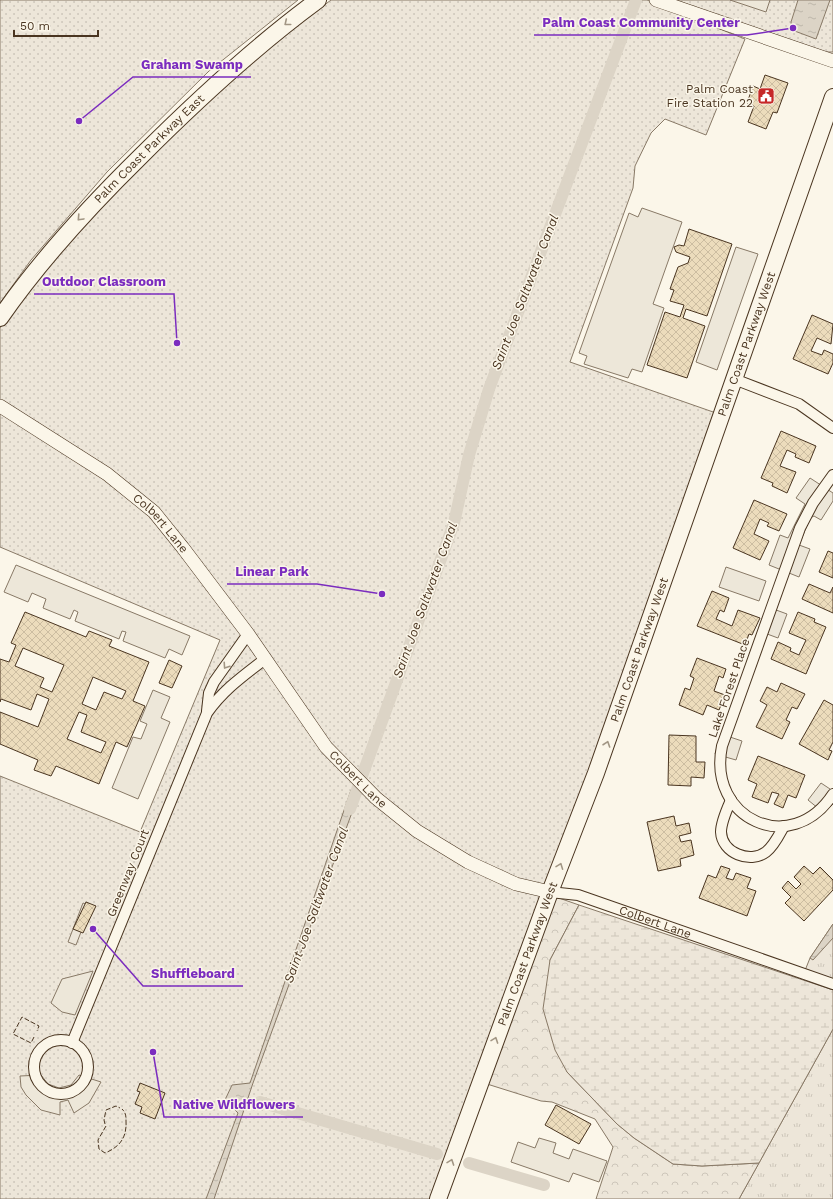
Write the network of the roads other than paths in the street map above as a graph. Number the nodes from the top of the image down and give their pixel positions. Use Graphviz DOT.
graph roads {
  1 [pos="318,0"];
  2 [pos="656,0"];
  3 [pos="833,61"];
  4 [pos="833,97"];
  5 [pos="0,318"];
  6 [pos="734,379"];
  7 [pos="0,406"];
  8 [pos="833,428"];
  9 [pos="833,475"];
  10 [pos="248,634"];
  11 [pos="265,659"];
  12 [pos="207,713"];
  13 [pos="833,794"];
  14 [pos="731,800"];
  15 [pos="784,826"];
  16 [pos="550,892"];
  17 [pos="833,984"];
  18 [pos="72,1042"];
  19 [pos="438,1199"];
  1 -- 5 [label="main road, Palm Coast Parkway East, one-way"];
  2 -- 3 [label="street"];
  4 -- 6 [label="main road, Palm Coast Parkway West"];
  6 -- 8 [label="street"];
  16 -- 6 [label="main road, Palm Coast Parkway West, one-way"];
  7 -- 10 [label="street, Colbert Lane"];
  9 -- 14 [label="street, Lake Forest Place"];
  10 -- 11 [label="street, Colbert Lane"];
  10 -- 12 [label="street, one-way"];
  11 -- 12 [label="street"];
  11 -- 16 [label="street, Colbert Lane"];
  12 -- 18 [label="street, Greenway Court"];
  13 -- 15 [label="street, Lake Forest Place"];
  14 -- 15 [label="street, Lake Forest Place"];
  14 -- 15 [label="street"];
  16 -- 17 [label="street, Colbert Lane"];
  19 -- 16 [label="main road, Palm Coast Parkway West, one-way"];
  18 -- 18 [label="street"];
}
